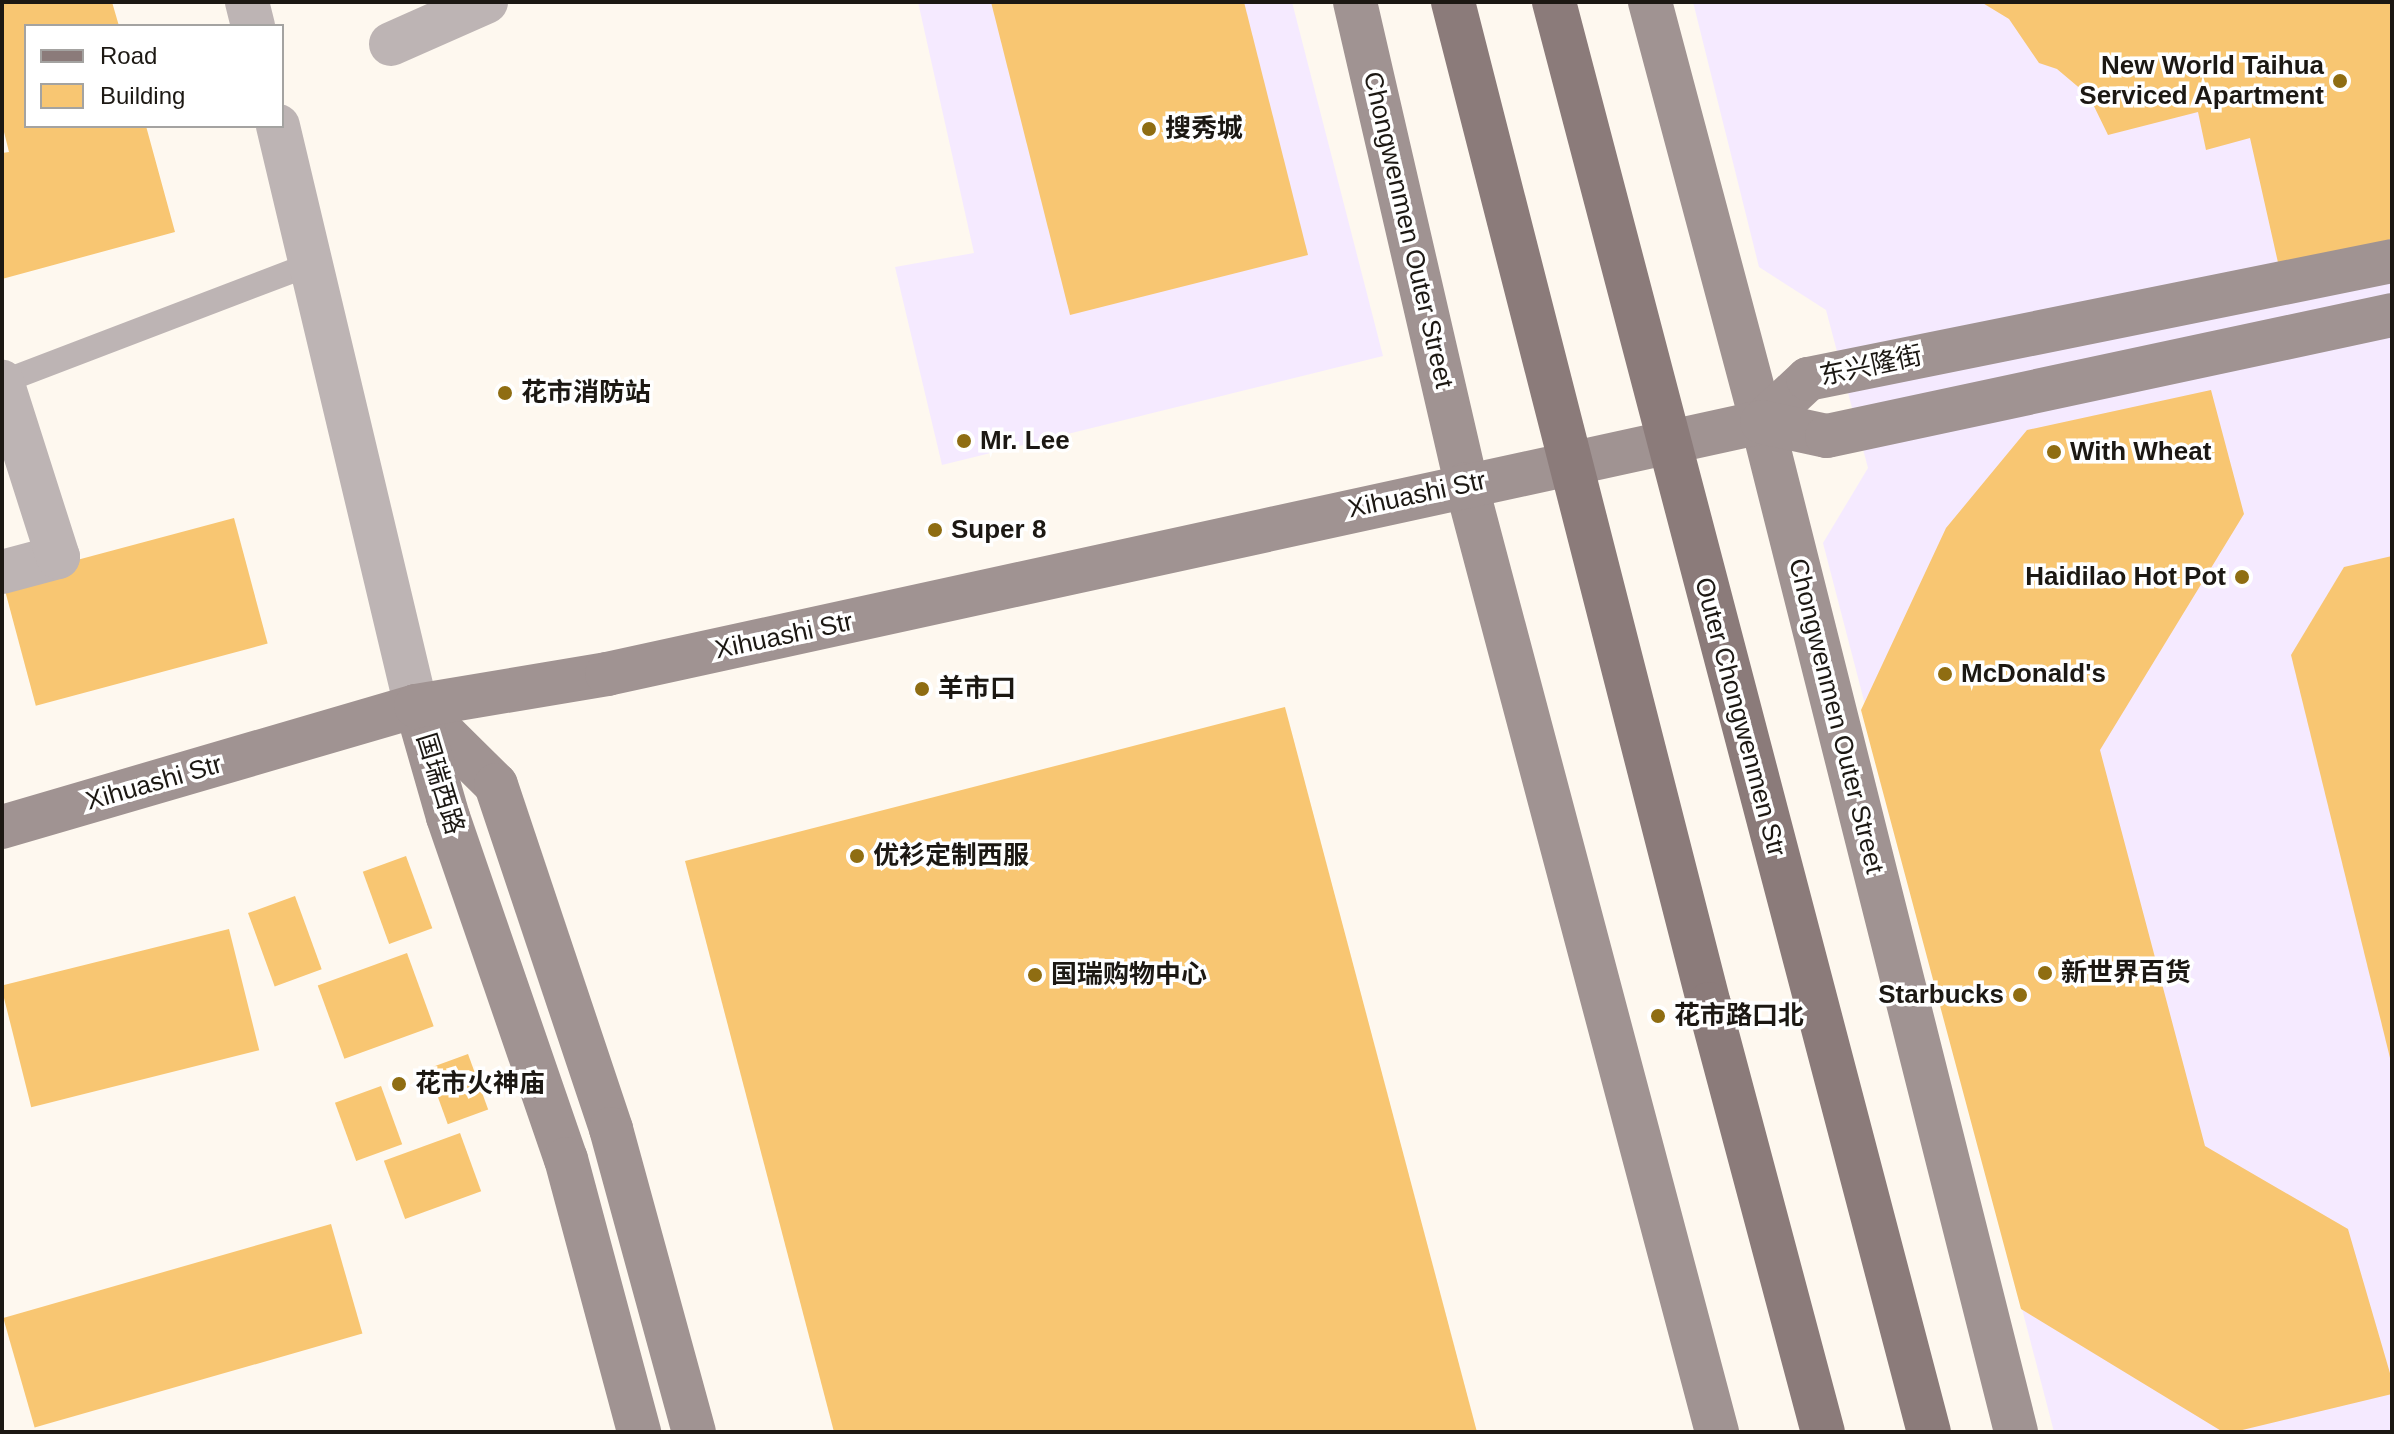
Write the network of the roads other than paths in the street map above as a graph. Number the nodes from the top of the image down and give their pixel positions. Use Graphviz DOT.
graph roads {
  1 [pos="247,2"];
  2 [pos="486,2"];
  3 [pos="1355,2"];
  4 [pos="1453,2"];
  5 [pos="1554,2"];
  6 [pos="1650,2"];
  7 [pos="252,24"];
  8 [pos="391,44"];
  9 [pos="278,128"];
  10 [pos="2392,261"];
  11 [pos="311,264"];
  12 [pos="2392,315"];
  13 [pos="2,382"];
  14 [pos="1762,422"];
  15 [pos="1668,443"];
  16 [pos="1572,464"];
  17 [pos="1466,484"];
  18 [pos="2,572"];
  19 [pos="416,706"];
  20 [pos="2,827"];
  21 [pos="639,1432"];
  22 [pos="694,1432"];
  23 [pos="1717,1432"];
  24 [pos="1823,1432"];
  25 [pos="1929,1432"];
  26 [pos="2016,1432"];
  1 -- 7 [label="street"];
  2 -- 8 [label="street"];
  3 -- 17 [label="street, Chongwenmen Outer Street"];
  4 -- 16 [label="main road"];
  5 -- 15 [label="main road, Outer Chongwenmen Str"];
  6 -- 14 [label="street, Chongwenmen Outer Street"];
  9 -- 11 [label="street"];
  10 -- 14 [label="street, 东兴隆街"];
  11 -- 13 [label="lane"];
  11 -- 19 [label="street"];
  12 -- 14 [label="street"];
  13 -- 18 [label="street"];
  14 -- 15 [label="street, Xihuashi Str"];
  14 -- 26 [label="street, Chongwenmen Outer Street"];
  15 -- 16 [label="street, Xihuashi Str"];
  15 -- 25 [label="main road, Outer Chongwenmen Str"];
  16 -- 17 [label="street, Xihuashi Str"];
  16 -- 24 [label="main road"];
  17 -- 19 [label="street, Xihuashi Str"];
  17 -- 23 [label="street, Chongwenmen Outer Street"];
  19 -- 20 [label="street, Xihuashi Str"];
  19 -- 21 [label="street, 国瑞西路"];
  19 -- 22 [label="street, 国瑞西路"];
}
